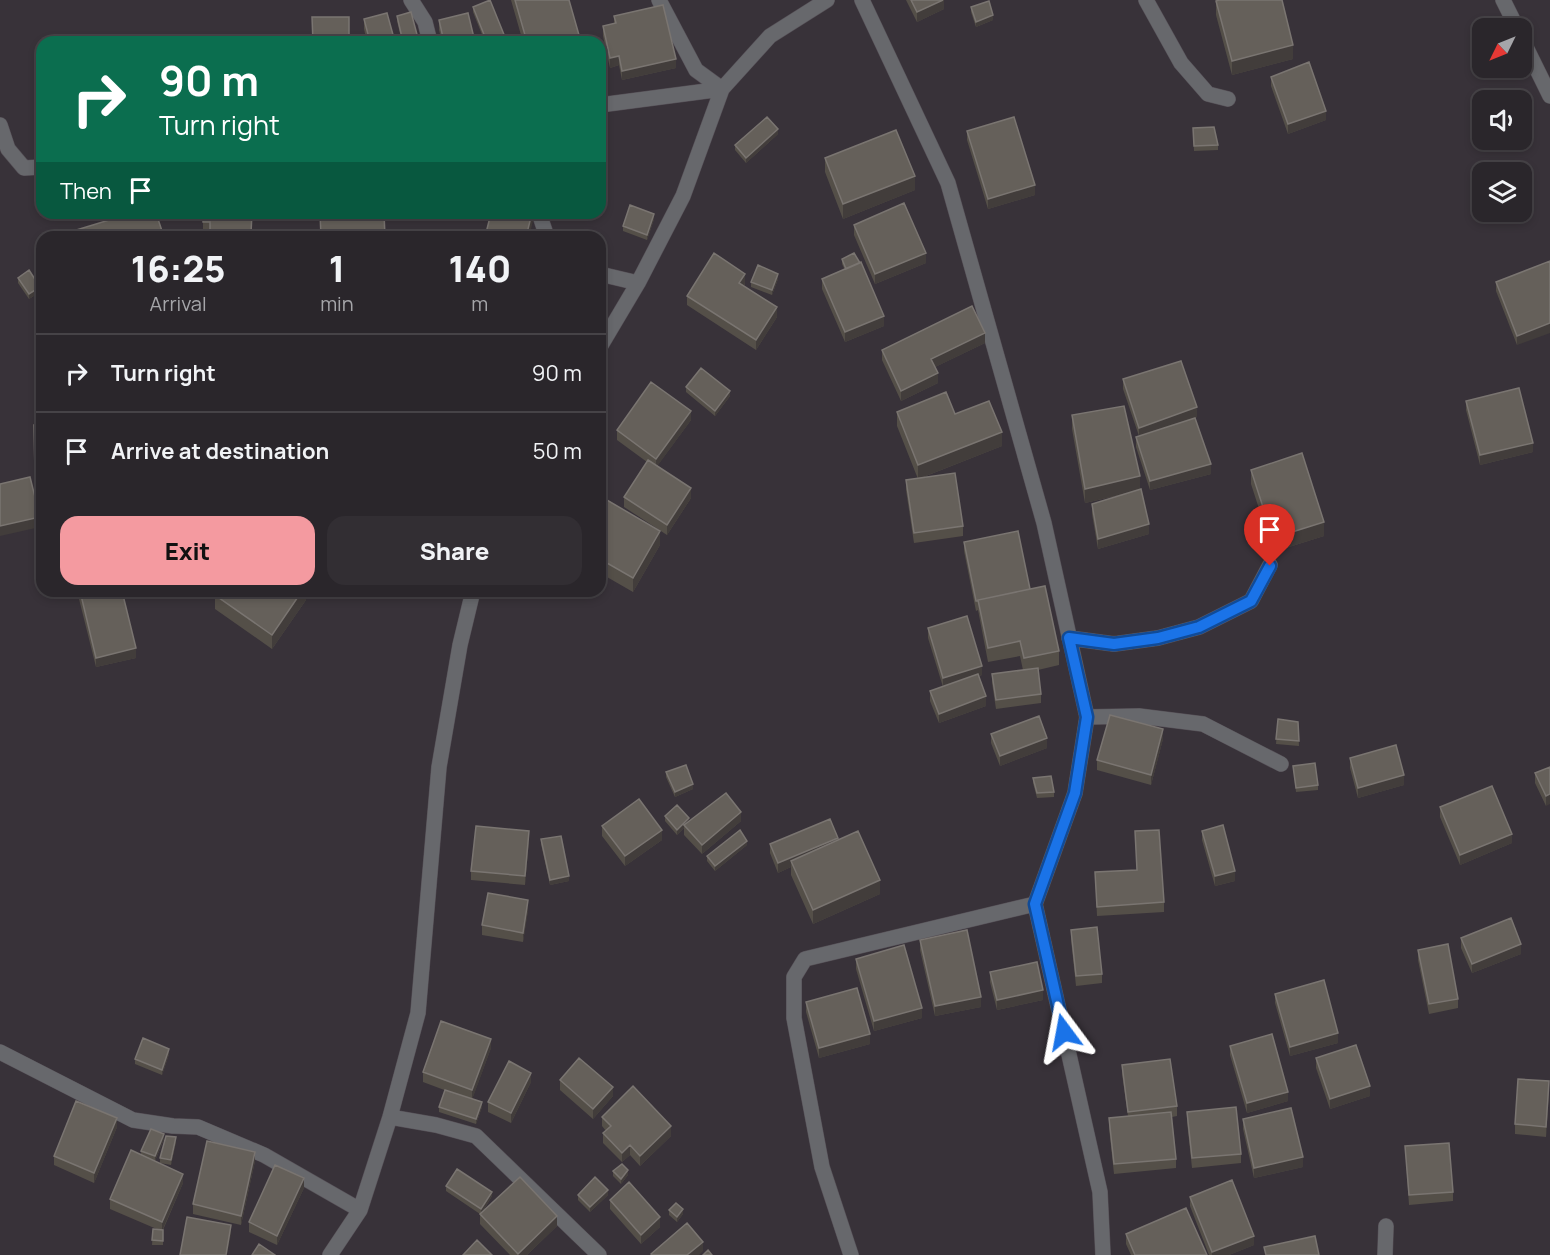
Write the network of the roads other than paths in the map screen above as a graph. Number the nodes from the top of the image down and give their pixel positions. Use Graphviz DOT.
graph roads {
  1 [pos="411,0"];
  2 [pos="659,0"];
  3 [pos="827,0"];
  4 [pos="862,0"];
  5 [pos="1146,0"];
  6 [pos="1503,0"];
  7 [pos="1512,18"];
  8 [pos="428,36"];
  9 [pos="1532,59"];
  10 [pos="722,89"];
  11 [pos="1550,96"];
  12 [pos="1228,99"];
  13 [pos="606,104"];
  14 [pos="0,125"];
  15 [pos="36,167"];
  16 [pos="606,276"];
  17 [pos="638,284"];
  18 [pos="606,337"];
  19 [pos="1270,566"];
  20 [pos="472,597"];
  21 [pos="1069,638"];
  22 [pos="1087,717"];
  23 [pos="1281,764"];
  24 [pos="1035,904"];
  25 [pos="0,1052"];
  26 [pos="390,1117"];
  27 [pos="360,1210"];
  28 [pos="1386,1226"];
  29 [pos="330,1255"];
  30 [pos="599,1255"];
  31 [pos="851,1255"];
  32 [pos="1104,1255"];
  33 [pos="1385,1255"];
  1 -- 8 [label="street"];
  2 -- 10 [label="street"];
  3 -- 10 [label="street"];
  4 -- 21 [label="street"];
  5 -- 12 [label="street"];
  6 -- 7 [label="street"];
  9 -- 11 [label="street"];
  10 -- 13 [label="street"];
  10 -- 17 [label="street"];
  14 -- 15 [label="street"];
  16 -- 17 [label="street"];
  17 -- 18 [label="street"];
  19 -- 21 [label="street"];
  20 -- 26 [label="street"];
  21 -- 22 [label="street"];
  22 -- 23 [label="street"];
  22 -- 24 [label="street"];
  24 -- 31 [label="street"];
  24 -- 32 [label="street"];
  25 -- 27 [label="street"];
  26 -- 27 [label="street"];
  26 -- 30 [label="street"];
  27 -- 29 [label="street"];
  28 -- 33 [label="street"];
}
